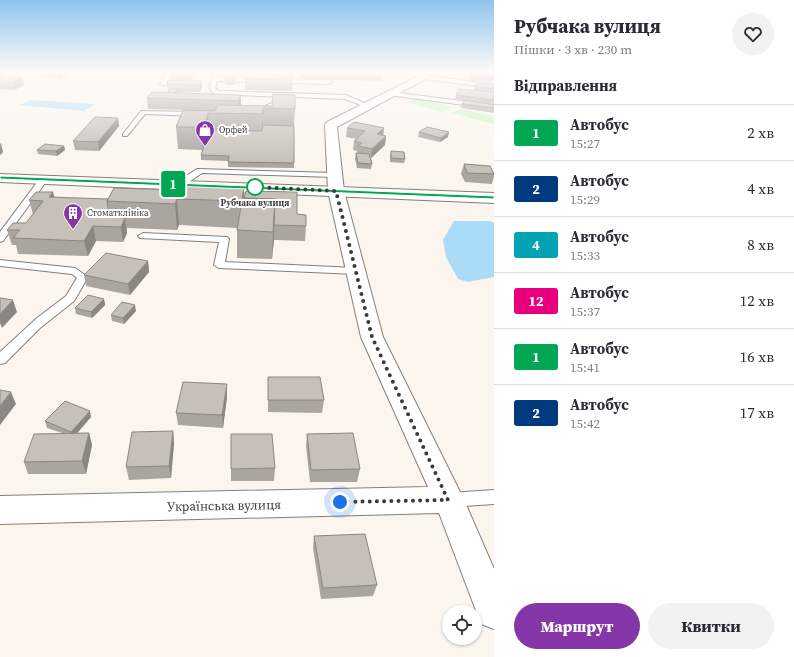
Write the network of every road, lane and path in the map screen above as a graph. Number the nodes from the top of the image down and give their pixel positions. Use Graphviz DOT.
graph roads {
  1 [pos="278,102"];
  2 [pos="357,102"];
  3 [pos="376,102"];
  4 [pos="452,102"];
  5 [pos="368,106"];
  6 [pos="494,107"];
  7 [pos="202,114"];
  8 [pos="247,116"];
  9 [pos="125,135"];
  10 [pos="0,178"];
  11 [pos="44,179"];
  12 [pos="335,183"];
  13 [pos="494,198"];
  14 [pos="143,236"];
  15 [pos="0,239"];
  16 [pos="0,263"];
  17 [pos="356,271"];
  18 [pos="0,360"];
  19 [pos="494,497"];
  20 [pos="448,500"];
  21 [pos="0,510"];
  22 [pos="494,611"];
  1 -- 8 [label="lane"];
  2 -- 5 [label="lane"];
  3 -- 5 [label="street"];
  4 -- 6 [label="lane"];
  5 -- 12 [label="street"];
  7 -- 9 [label="lane"];
  10 -- 11 [label="street"];
  11 -- 12 [label="street"];
  11 -- 15 [label="lane"];
  12 -- 13 [label="street"];
  12 -- 17 [label="street"];
  14 -- 17 [label="lane"];
  16 -- 18 [label="lane"];
  17 -- 20 [label="street"];
  19 -- 20 [label="lane"];
  20 -- 21 [label="street, Українська вулиця"];
  20 -- 22 [label="street"];
}
